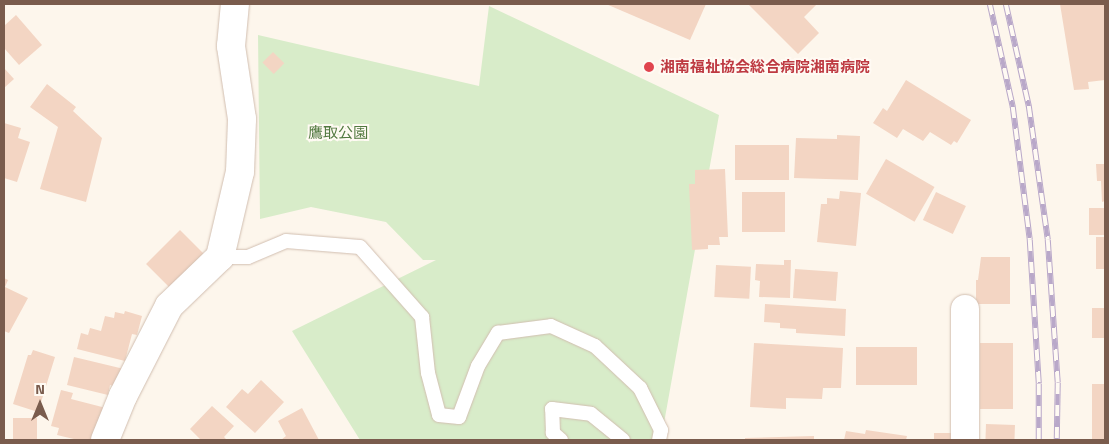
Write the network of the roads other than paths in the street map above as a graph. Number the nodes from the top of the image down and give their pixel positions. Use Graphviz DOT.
graph roads {
  1 [pos="235,4"];
  2 [pos="220,258"];
  3 [pos="965,309"];
  4 [pos="104,440"];
  5 [pos="562,440"];
  6 [pos="623,440"];
  7 [pos="659,440"];
  8 [pos="965,440"];
  1 -- 2 [label="street"];
  2 -- 4 [label="street"];
  2 -- 7 [label="lane"];
  3 -- 8 [label="street"];
  5 -- 6 [label="lane"];
}
